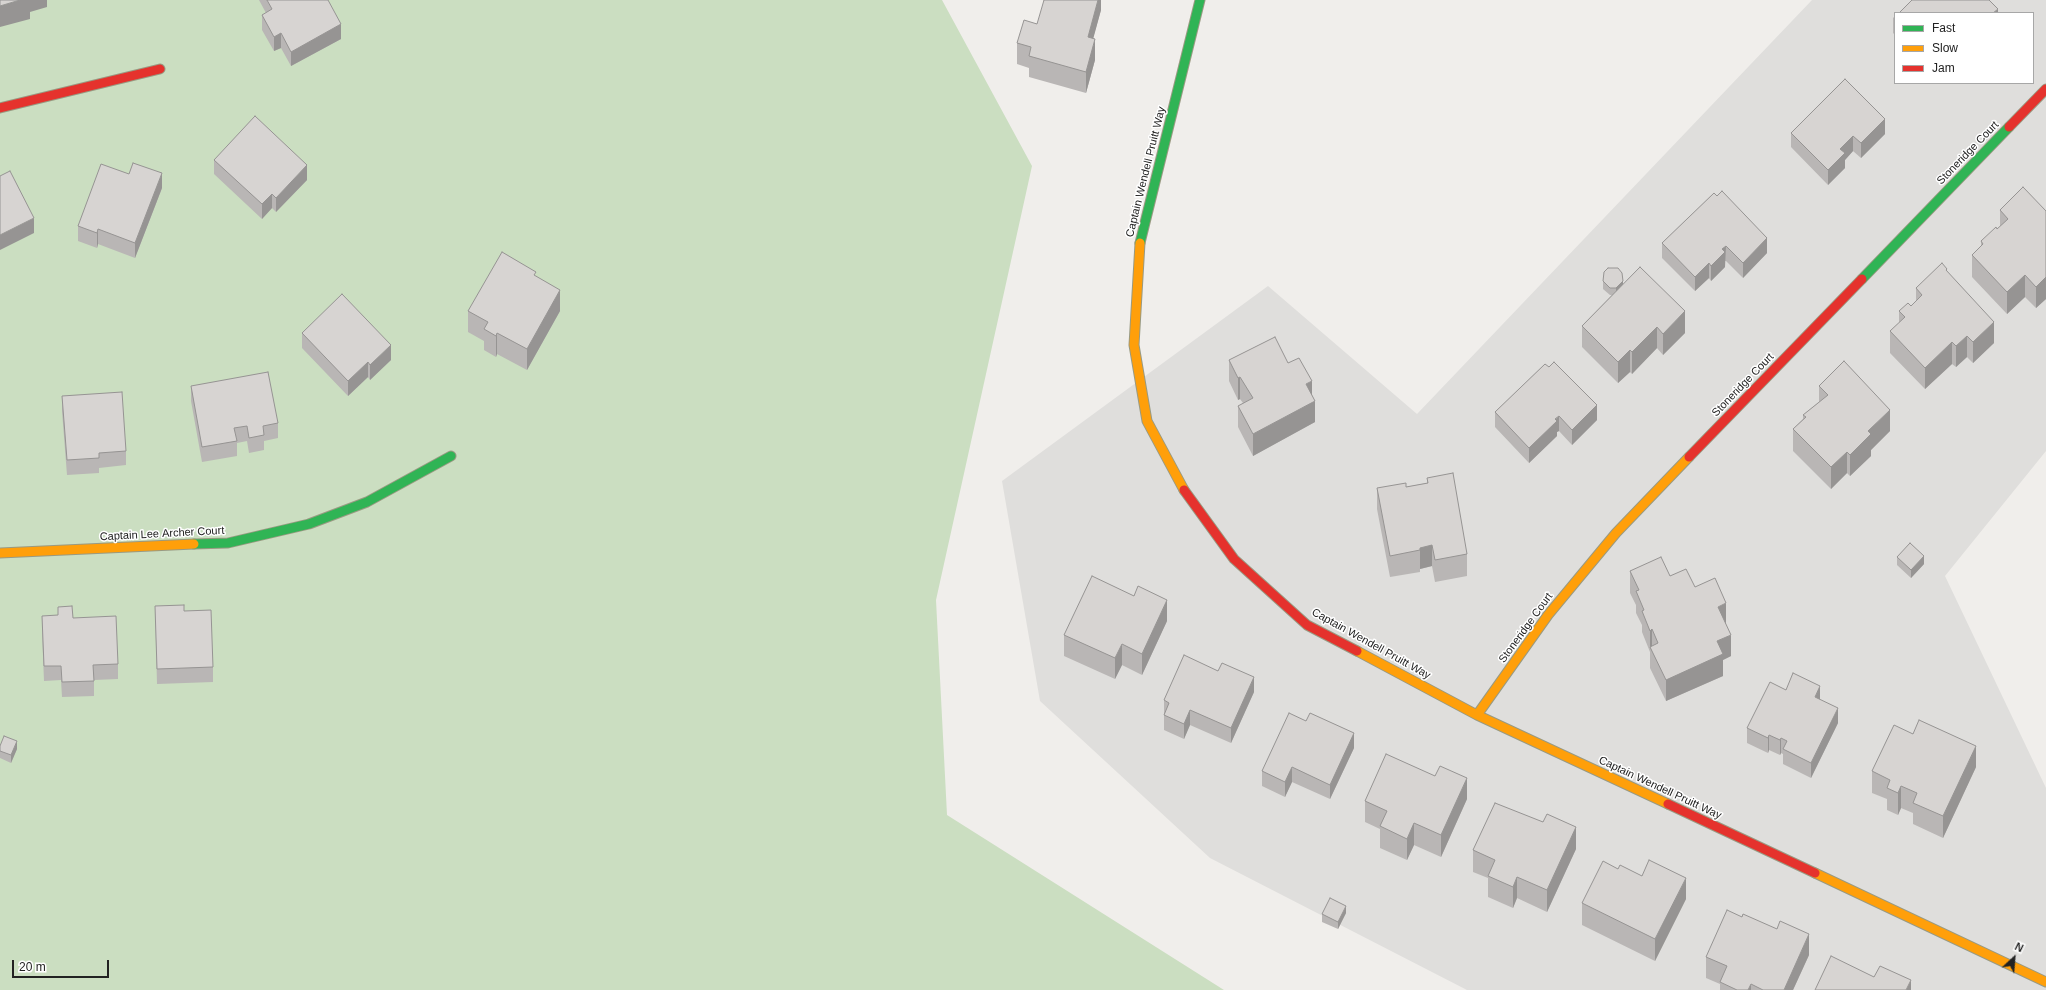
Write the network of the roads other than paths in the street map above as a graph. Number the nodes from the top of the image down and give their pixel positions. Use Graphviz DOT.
graph roads {
  1 [pos="1200,0"];
  2 [pos="160,69"];
  3 [pos="2046,89"];
  4 [pos="0,108"];
  5 [pos="451,456"];
  6 [pos="0,552"];
  7 [pos="1477,716"];
  8 [pos="2046,982"];
  1 -- 7 [label="street, Captain Wendell Pruitt Way"];
  2 -- 4 [label="street"];
  3 -- 7 [label="street, Stoneridge Court"];
  5 -- 6 [label="street, Captain Lee Archer Court"];
  7 -- 8 [label="street, Captain Wendell Pruitt Way"];
}
